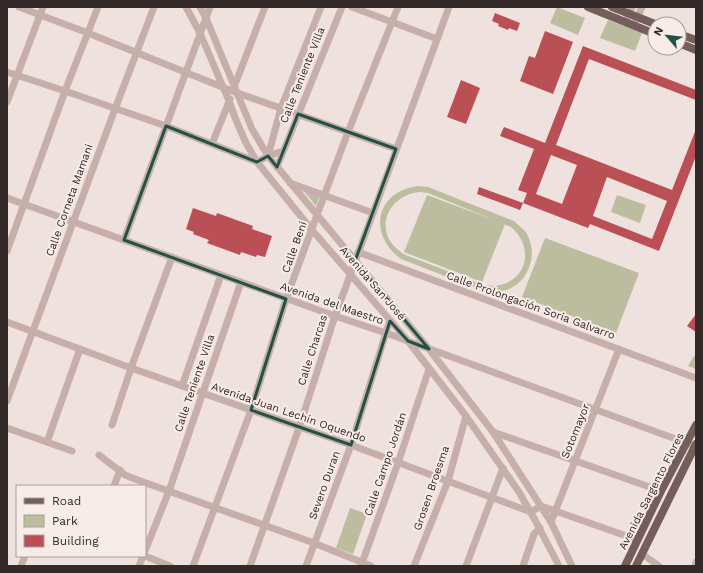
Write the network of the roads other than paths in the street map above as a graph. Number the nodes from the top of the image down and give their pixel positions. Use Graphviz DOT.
graph roads {
  1 [pos="19,7"];
  2 [pos="43,7"];
  3 [pos="98,7"];
  4 [pos="154,7"];
  5 [pos="186,7"];
  6 [pos="200,7"];
  7 [pos="210,7"];
  8 [pos="265,7"];
  9 [pos="321,7"];
  10 [pos="342,7"];
  11 [pos="352,7"];
  12 [pos="398,7"];
  13 [pos="449,7"];
  14 [pos="588,7"];
  15 [pos="642,7"];
  16 [pos="610,10"];
  17 [pos="40,15"];
  18 [pos="632,17"];
  19 [pos="206,18"];
  20 [pos="392,22"];
  21 [pos="647,22"];
  22 [pos="647,28"];
  23 [pos="88,33"];
  24 [pos="200,33"];
  25 [pos="437,38"];
  26 [pos="137,52"];
  27 [pos="7,72"];
  28 [pos="186,72"];
  29 [pos="16,76"];
  30 [pos="223,87"];
  31 [pos="235,90"];
  32 [pos="65,91"];
  33 [pos="229,100"];
  34 [pos="7,102"];
  35 [pos="281,108"];
  36 [pos="115,109"];
  37 [pos="298,114"];
  38 [pos="166,126"];
  39 [pos="348,132"];
  40 [pos="212,144"];
  41 [pos="396,149"];
  42 [pos="283,151"];
  43 [pos="268,156"];
  44 [pos="257,162"];
  45 [pos="277,166"];
  46 [pos="290,182"];
  47 [pos="324,196"];
  48 [pos="7,198"];
  49 [pos="24,204"];
  50 [pos="373,213"];
  51 [pos="317,216"];
  52 [pos="73,222"];
  53 [pos="312,230"];
  54 [pos="124,240"];
  55 [pos="7,251"];
  56 [pos="358,252"];
  57 [pos="172,258"];
  58 [pos="355,261"];
  59 [pos="350,274"];
  60 [pos="221,275"];
  61 [pos="241,282"];
  62 [pos="286,299"];
  63 [pos="335,316"];
  64 [pos="390,320"];
  65 [pos="7,322"];
  66 [pos="33,331"];
  67 [pos="386,333"];
  68 [pos="408,341"];
  69 [pos="80,349"];
  70 [pos="429,349"];
  71 [pos="619,349"];
  72 [pos="131,368"];
  73 [pos="429,369"];
  74 [pos="696,378"];
  75 [pos="182,386"];
  76 [pos="202,392"];
  77 [pos="7,401"];
  78 [pos="250,410"];
  79 [pos="596,410"];
  80 [pos="466,416"];
  81 [pos="112,425"];
  82 [pos="7,428"];
  83 [pos="299,428"];
  84 [pos="695,428"];
  85 [pos="493,432"];
  86 [pos="47,442"];
  87 [pos="692,444"];
  88 [pos="351,445"];
  89 [pos="72,451"];
  90 [pos="99,455"];
  91 [pos="575,462"];
  92 [pos="398,463"];
  93 [pos="503,468"];
  94 [pos="120,470"];
  95 [pos="448,481"];
  96 [pos="114,485"];
  97 [pos="169,491"];
  98 [pos="662,491"];
  99 [pos="491,498"];
  100 [pos="541,506"];
  101 [pos="215,508"];
  102 [pos="556,511"];
  103 [pos="531,512"];
  104 [pos="551,522"];
  105 [pos="264,525"];
  106 [pos="540,528"];
  107 [pos="638,540"];
  108 [pos="314,543"];
  109 [pos="146,548"];
  110 [pos="642,554"];
  111 [pos="144,557"];
  112 [pos="146,557"];
  113 [pos="696,562"];
  114 [pos="361,564"];
  115 [pos="139,566"];
  116 [pos="170,566"];
  117 [pos="193,566"];
  118 [pos="250,566"];
  119 [pos="306,566"];
  120 [pos="372,566"];
  121 [pos="414,566"];
  122 [pos="466,566"];
  123 [pos="523,566"];
  124 [pos="559,566"];
  125 [pos="572,566"];
  126 [pos="625,566"];
  127 [pos="636,566"];
  128 [pos="659,566"];
  129 [pos="695,566"];
  1 -- 17 [label="street"];
  2 -- 17 [label="street"];
  3 -- 23 [label="street"];
  4 -- 26 [label="street, Calle Corneta Mamani"];
  5 -- 24 [label="street, Avenida San José"];
  6 -- 19 [label="street, Avenida San José"];
  7 -- 19 [label="street"];
  8 -- 31 [label="street"];
  9 -- 35 [label="street, Calle Teniente Villa"];
  10 -- 37 [label="street, Calle Teniente Villa"];
  11 -- 20 [label="street"];
  12 -- 20 [label="street, Calle Beni"];
  13 -- 25 [label="street, Calle Charcas"];
  14 -- 16 [label="main road"];
  15 -- 18 [label="street"];
  16 -- 18 [label="main road"];
  17 -- 23 [label="street"];
  17 -- 29 [label="street"];
  18 -- 21 [label="main road"];
  18 -- 22 [label="main road"];
  19 -- 24 [label="street"];
  19 -- 31 [label="street, Avenida San José"];
  20 -- 25 [label="street"];
  20 -- 39 [label="street, Calle Beni"];
  23 -- 26 [label="street"];
  23 -- 32 [label="street"];
  24 -- 28 [label="street"];
  24 -- 30 [label="street, Avenida San José"];
  25 -- 41 [label="street, Calle Charcas"];
  26 -- 28 [label="street"];
  26 -- 36 [label="street, Calle Corneta Mamani"];
  27 -- 29 [label="street"];
  28 -- 30 [label="street"];
  28 -- 38 [label="street"];
  29 -- 32 [label="street"];
  29 -- 34 [label="street"];
  30 -- 31 [label="street"];
  30 -- 33 [label="street, Avenida San José"];
  31 -- 33 [label="street"];
  31 -- 35 [label="street"];
  31 -- 43 [label="street, Avenida San José"];
  32 -- 36 [label="street"];
  32 -- 49 [label="street"];
  33 -- 40 [label="street"];
  33 -- 44 [label="street, Avenida San José"];
  35 -- 37 [label="street"];
  35 -- 43 [label="street, Calle Teniente Villa"];
  36 -- 38 [label="street"];
  36 -- 52 [label="street, Calle Corneta Mamani"];
  37 -- 39 [label="street"];
  37 -- 42 [label="street, Calle Teniente Villa"];
  38 -- 40 [label="street"];
  38 -- 54 [label="street"];
  39 -- 41 [label="street"];
  39 -- 47 [label="street, Calle Beni"];
  40 -- 44 [label="street"];
  41 -- 50 [label="street, Calle Charcas"];
  42 -- 43 [label="street"];
  42 -- 45 [label="street, Calle Teniente Villa"];
  43 -- 44 [label="street"];
  43 -- 45 [label="street, Avenida San José"];
  44 -- 53 [label="street, Avenida San José"];
  45 -- 46 [label="street, Avenida San José"];
  46 -- 47 [label="street"];
  46 -- 51 [label="street, Avenida San José"];
  47 -- 50 [label="street"];
  47 -- 51 [label="street, Calle Beni"];
  48 -- 49 [label="street, Avenida del Maestro"];
  49 -- 52 [label="street, Avenida del Maestro"];
  49 -- 55 [label="street"];
  50 -- 56 [label="street, Calle Charcas"];
  51 -- 53 [label="street, Calle Beni"];
  51 -- 58 [label="street, Avenida San José"];
  52 -- 54 [label="street, Avenida del Maestro"];
  52 -- 66 [label="street, Calle Corneta Mamani"];
  53 -- 59 [label="street, Avenida San José"];
  53 -- 62 [label="street, Calle Beni"];
  54 -- 57 [label="street, Avenida del Maestro"];
  56 -- 58 [label="street, Calle Charcas"];
  56 -- 71 [label="street, Calle Prolongación Soria Galvarro"];
  57 -- 60 [label="street, Avenida del Maestro"];
  57 -- 72 [label="street"];
  58 -- 59 [label="street, Calle Charcas"];
  58 -- 70 [label="street, Avenida San José"];
  59 -- 63 [label="street, Calle Charcas"];
  59 -- 64 [label="street, Avenida San José"];
  60 -- 61 [label="street, Avenida del Maestro"];
  60 -- 75 [label="street, Calle Teniente Villa"];
  61 -- 62 [label="street, Avenida del Maestro"];
  61 -- 76 [label="street, Calle Teniente Villa"];
  62 -- 63 [label="street, Avenida del Maestro"];
  62 -- 78 [label="street, Calle Beni"];
  63 -- 67 [label="street, Avenida del Maestro"];
  63 -- 83 [label="street, Calle Charcas"];
  64 -- 67 [label="street, Severo Duran"];
  64 -- 68 [label="street, Avenida San José"];
  65 -- 66 [label="street, Avenida Juan Lechín Oquendo"];
  66 -- 69 [label="street, Avenida Juan Lechín Oquendo"];
  66 -- 77 [label="street, Calle Corneta Mamani"];
  67 -- 68 [label="street, Avenida del Maestro"];
  67 -- 88 [label="street, Severo Duran"];
  68 -- 70 [label="street, Avenida del Maestro"];
  68 -- 73 [label="street, Avenida San José"];
  69 -- 72 [label="street, Avenida Juan Lechín Oquendo"];
  69 -- 86 [label="street"];
  70 -- 79 [label="street, Avenida del Maestro"];
  70 -- 85 [label="street, Avenida San José"];
  71 -- 74 [label="street, Calle Prolongación Soria Galvarro"];
  71 -- 79 [label="street, Sotomayor"];
  72 -- 75 [label="street, Avenida Juan Lechín Oquendo"];
  72 -- 81 [label="street"];
  73 -- 80 [label="street, Avenida San José"];
  73 -- 92 [label="street, Calle Campo Jordán"];
  75 -- 76 [label="street, Avenida Juan Lechín Oquendo"];
  76 -- 78 [label="street, Avenida Juan Lechín Oquendo"];
  76 -- 97 [label="street, Calle Teniente Villa"];
  78 -- 83 [label="street, Avenida Juan Lechín Oquendo"];
  78 -- 101 [label="street, Calle Beni"];
  79 -- 87 [label="street, Avenida del Maestro"];
  79 -- 91 [label="street, Sotomayor"];
  80 -- 93 [label="street, Avenida San José"];
  80 -- 95 [label="street, Grosen Broesma"];
  82 -- 86 [label="street"];
  83 -- 88 [label="street, Avenida Juan Lechín Oquendo"];
  83 -- 105 [label="street, Calle Charcas"];
  84 -- 87 [label="main road, Avenida Sargento Flores"];
  85 -- 91 [label="street"];
  85 -- 100 [label="street, Avenida San José"];
  86 -- 89 [label="street"];
  87 -- 98 [label="main road, Avenida Sargento Flores"];
  87 -- 110 [label="main road, Avenida Sargento Flores"];
  88 -- 92 [label="street, Avenida Juan Lechín Oquendo"];
  88 -- 108 [label="street, Severo Duran"];
  90 -- 94 [label="street"];
  91 -- 98 [label="street"];
  91 -- 102 [label="street, Sotomayor"];
  92 -- 95 [label="street, Avenida Juan Lechín Oquendo"];
  92 -- 114 [label="street, Calle Campo Jordán"];
  93 -- 99 [label="street"];
  93 -- 103 [label="street, Avenida San José"];
  94 -- 96 [label="street"];
  94 -- 97 [label="street"];
  95 -- 99 [label="street, Avenida Juan Lechín Oquendo"];
  95 -- 121 [label="street, Grosen Broesma"];
  97 -- 101 [label="street"];
  97 -- 109 [label="street, Calle Teniente Villa"];
  98 -- 107 [label="main road, Avenida Sargento Flores"];
  99 -- 103 [label="street, Avenida Juan Lechín Oquendo"];
  99 -- 122 [label="street"];
  100 -- 102 [label="street"];
  100 -- 103 [label="street"];
  100 -- 104 [label="street, Avenida San José"];
  101 -- 105 [label="street"];
  101 -- 117 [label="street, Calle Beni"];
  102 -- 104 [label="street, Sotomayor"];
  102 -- 107 [label="street"];
  103 -- 106 [label="street, Avenida San José"];
  104 -- 125 [label="street, Avenida San José"];
  105 -- 108 [label="street"];
  105 -- 118 [label="street, Calle Charcas"];
  106 -- 123 [label="street"];
  106 -- 124 [label="street, Avenida San José"];
  107 -- 126 [label="main road, Avenida Sargento Flores"];
  108 -- 114 [label="street"];
  108 -- 119 [label="street, Severo Duran"];
  110 -- 127 [label="main road, Avenida Sargento Flores"];
  110 -- 128 [label="street"];
  111 -- 115 [label="street"];
  112 -- 116 [label="street"];
  113 -- 129 [label="street"];
  114 -- 120 [label="street"];
}
